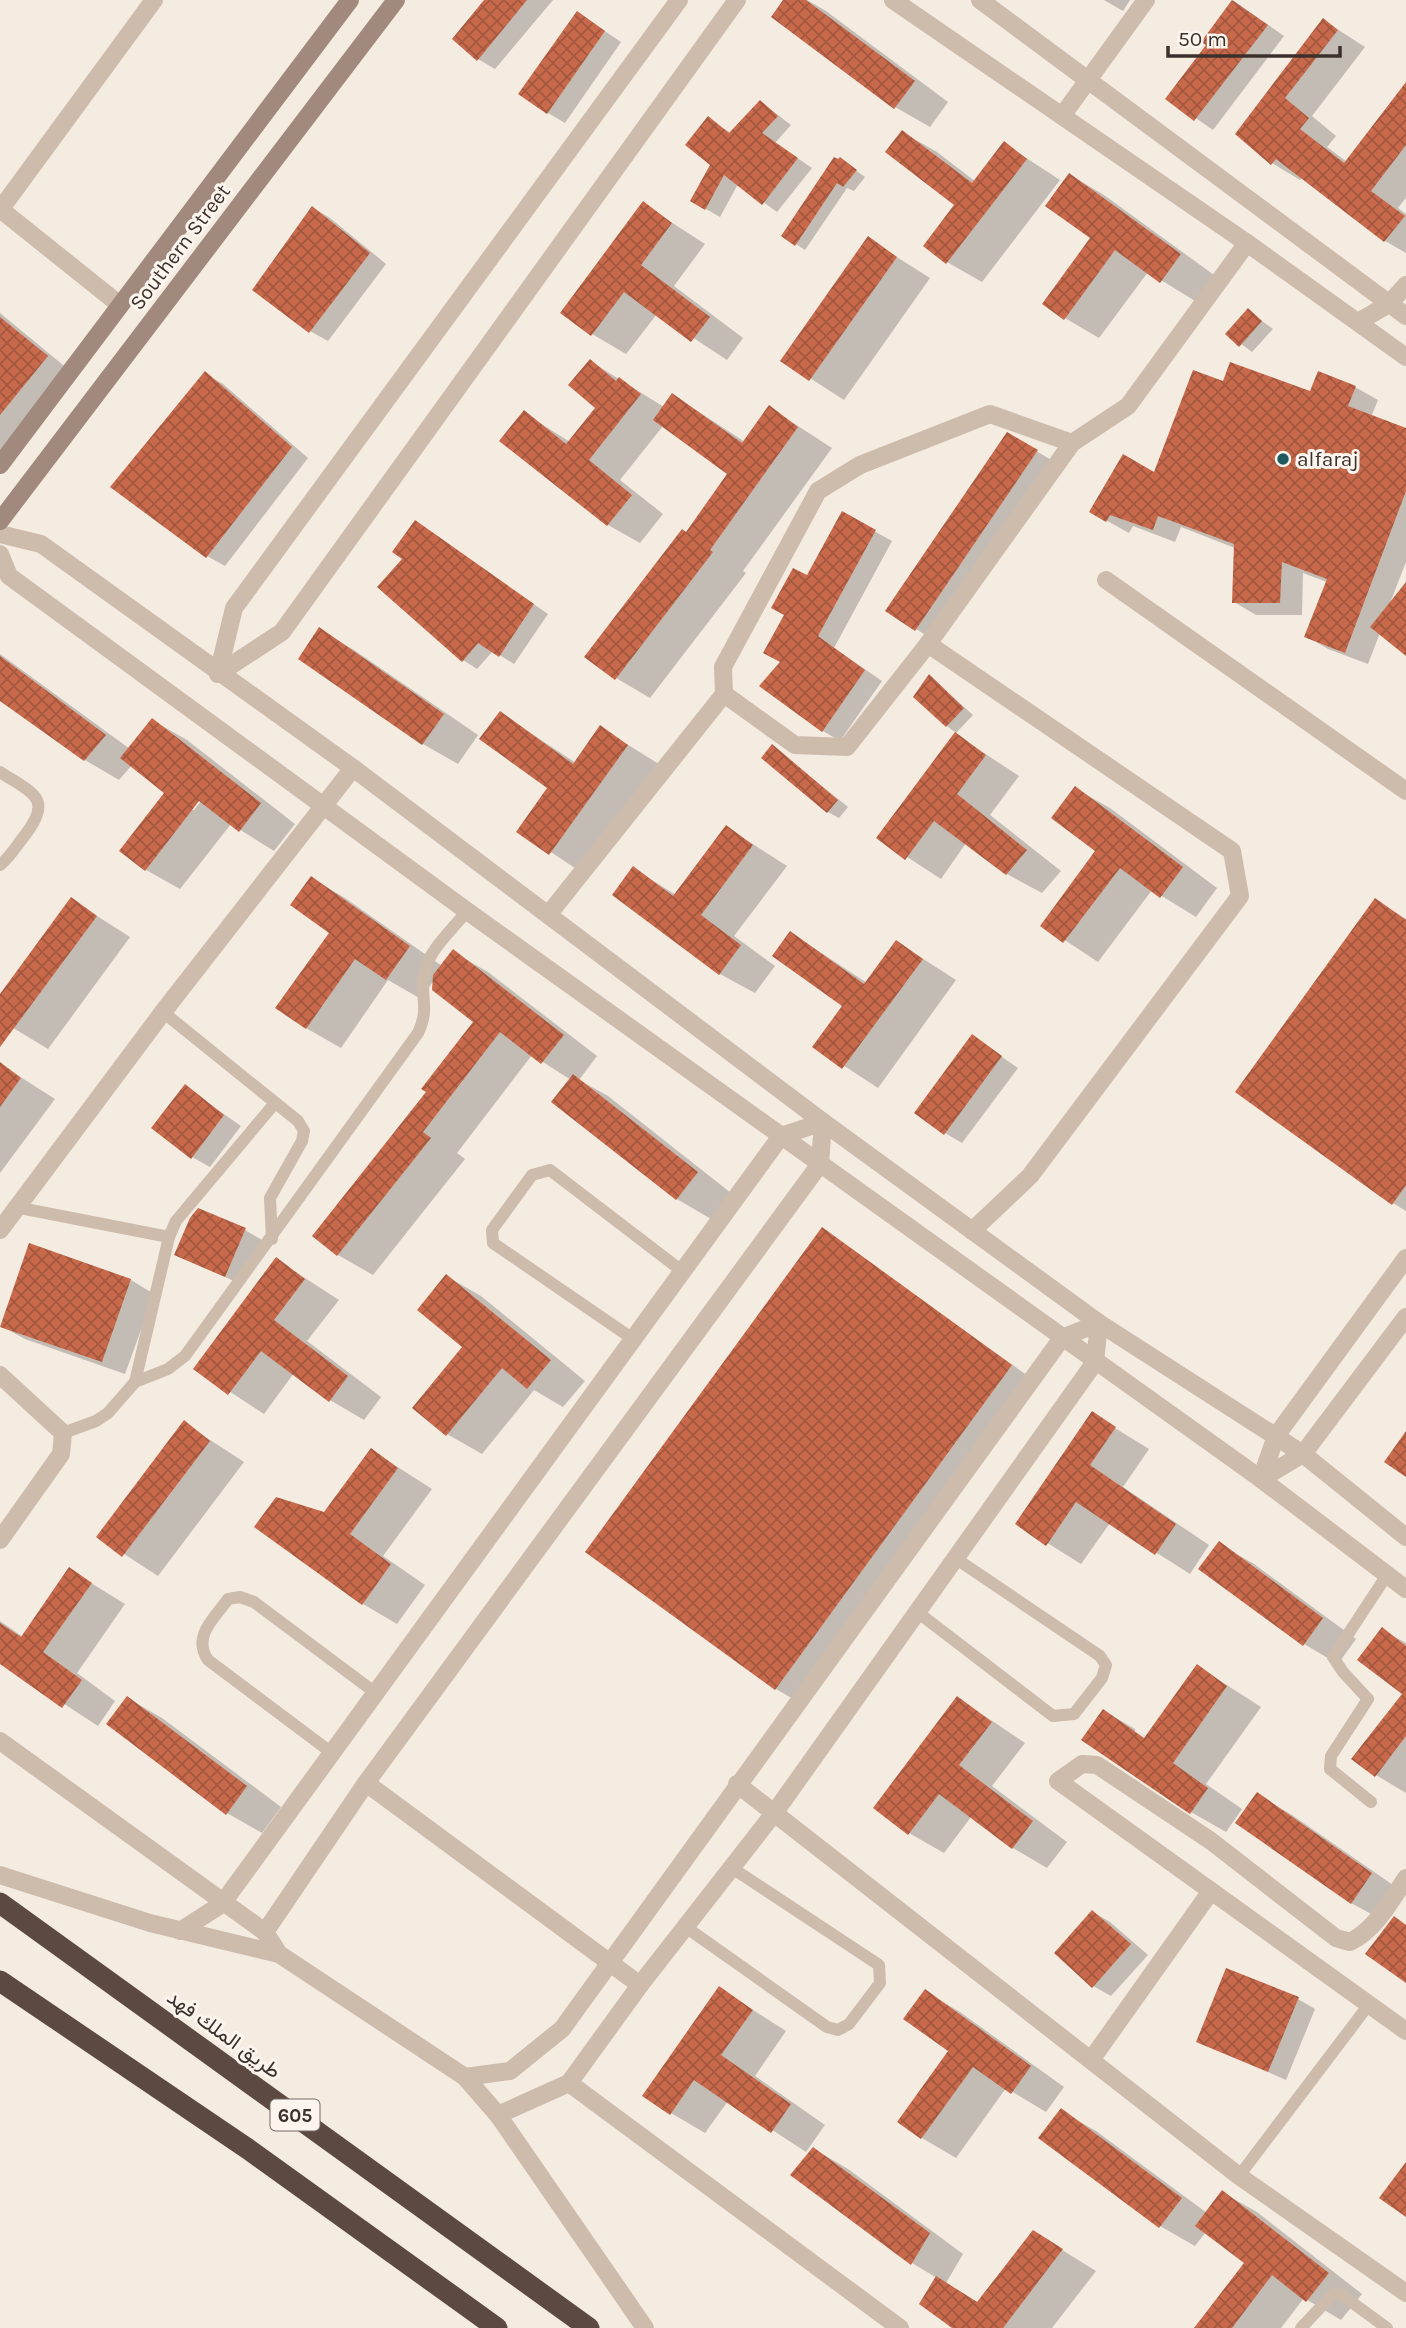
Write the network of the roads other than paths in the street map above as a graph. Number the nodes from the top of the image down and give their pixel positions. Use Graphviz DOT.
graph roads {
  1 [pos="155,0"];
  2 [pos="350,0"];
  3 [pos="396,0"];
  4 [pos="679,0"];
  5 [pos="737,0"];
  6 [pos="893,0"];
  7 [pos="980,0"];
  8 [pos="1146,0"];
  9 [pos="1090,81"];
  10 [pos="1062,116"];
  11 [pos="0,209"];
  12 [pos="1247,243"];
  13 [pos="1406,285"];
  14 [pos="1389,304"];
  15 [pos="120,305"];
  16 [pos="1406,316"];
  17 [pos="1358,322"];
  18 [pos="1406,357"];
  19 [pos="1072,443"];
  20 [pos="0,464"];
  21 [pos="0,521"];
  22 [pos="0,534"];
  23 [pos="0,554"];
  24 [pos="1106,580"];
  25 [pos="928,644"];
  26 [pos="218,674"];
  27 [pos="724,694"];
  28 [pos="353,768"];
  29 [pos="0,772"];
  30 [pos="1406,791"];
  31 [pos="323,805"];
  32 [pos="0,865"];
  33 [pos="467,912"];
  34 [pos="548,915"];
  35 [pos="163,1012"];
  36 [pos="275,1103"];
  37 [pos="823,1122"];
  38 [pos="781,1136"];
  39 [pos="820,1164"];
  40 [pos="16,1207"];
  41 [pos="0,1230"];
  42 [pos="972,1231"];
  43 [pos="169,1237"];
  44 [pos="272,1238"];
  45 [pos="1406,1258"];
  46 [pos="682,1270"];
  47 [pos="1406,1317"];
  48 [pos="1099,1323"];
  49 [pos="1062,1338"];
  50 [pos="633,1339"];
  51 [pos="1095,1362"];
  52 [pos="0,1375"];
  53 [pos="135,1382"];
  54 [pos="63,1433"];
  55 [pos="1276,1436"];
  56 [pos="1303,1454"];
  57 [pos="1261,1479"];
  58 [pos="1406,1537"];
  59 [pos="0,1540"];
  60 [pos="955,1558"];
  61 [pos="1387,1575"];
  62 [pos="1406,1588"];
  63 [pos="916,1611"];
  64 [pos="373,1691"];
  65 [pos="0,1741"];
  66 [pos="332,1754"];
  67 [pos="366,1783"];
  68 [pos="737,1784"];
  69 [pos="1371,1802"];
  70 [pos="775,1812"];
  71 [pos="732,1868"];
  72 [pos="0,1874"];
  73 [pos="1406,1878"];
  74 [pos="1211,1891"];
  75 [pos="0,1903"];
  76 [pos="222,1904"];
  77 [pos="687,1928"];
  78 [pos="180,1931"];
  79 [pos="265,1932"];
  80 [pos="279,1954"];
  81 [pos="609,1962"];
  82 [pos="0,1981"];
  83 [pos="640,1985"];
  84 [pos="1370,2003"];
  85 [pos="1406,2031"];
  86 [pos="1091,2060"];
  87 [pos="465,2077"];
  88 [pos="569,2083"];
  89 [pos="498,2115"];
  90 [pos="1238,2176"];
  91 [pos="1406,2293"];
  92 [pos="496,2328"];
  93 [pos="589,2328"];
  94 [pos="645,2328"];
  95 [pos="900,2328"];
  96 [pos="1301,2328"];
  97 [pos="1387,2328"];
  1 -- 11 [label="street"];
  2 -- 15 [label="main road, Southern Street"];
  3 -- 21 [label="main road, Southern Street"];
  4 -- 26 [label="street"];
  5 -- 26 [label="street"];
  6 -- 10 [label="street"];
  7 -- 9 [label="street"];
  8 -- 9 [label="street"];
  9 -- 10 [label="street"];
  9 -- 14 [label="street"];
  10 -- 12 [label="street"];
  11 -- 15 [label="street"];
  12 -- 17 [label="street"];
  12 -- 19 [label="street"];
  13 -- 14 [label="street"];
  14 -- 16 [label="street"];
  14 -- 17 [label="street"];
  15 -- 20 [label="main road, Southern Street"];
  17 -- 18 [label="street"];
  19 -- 25 [label="street"];
  19 -- 27 [label="street"];
  22 -- 26 [label="street"];
  23 -- 31 [label="street"];
  24 -- 30 [label="street"];
  25 -- 27 [label="street"];
  25 -- 42 [label="street"];
  26 -- 28 [label="street"];
  27 -- 34 [label="street"];
  28 -- 31 [label="street"];
  28 -- 34 [label="street"];
  29 -- 32 [label="lane"];
  31 -- 33 [label="street"];
  31 -- 35 [label="street"];
  33 -- 38 [label="street"];
  33 -- 44 [label="lane"];
  34 -- 37 [label="street"];
  35 -- 36 [label="lane"];
  35 -- 40 [label="street"];
  36 -- 43 [label="lane"];
  36 -- 44 [label="lane"];
  37 -- 38 [label="street"];
  37 -- 39 [label="street"];
  37 -- 42 [label="street"];
  38 -- 39 [label="street"];
  38 -- 46 [label="street"];
  39 -- 49 [label="street"];
  39 -- 67 [label="street"];
  40 -- 41 [label="street"];
  40 -- 43 [label="lane"];
  42 -- 48 [label="street"];
  43 -- 53 [label="lane"];
  44 -- 53 [label="lane"];
  45 -- 55 [label="street"];
  46 -- 50 [label="street"];
  46 -- 50 [label="lane"];
  47 -- 56 [label="street"];
  48 -- 49 [label="street"];
  48 -- 51 [label="street"];
  48 -- 55 [label="street"];
  49 -- 51 [label="street"];
  49 -- 68 [label="street"];
  50 -- 64 [label="street"];
  51 -- 57 [label="street"];
  51 -- 60 [label="street"];
  52 -- 54 [label="street"];
  53 -- 54 [label="lane"];
  54 -- 59 [label="street"];
  55 -- 56 [label="street"];
  55 -- 57 [label="street"];
  56 -- 57 [label="street"];
  56 -- 58 [label="street"];
  57 -- 61 [label="street"];
  60 -- 63 [label="street"];
  60 -- 63 [label="lane"];
  61 -- 62 [label="street"];
  61 -- 69 [label="lane"];
  63 -- 70 [label="street"];
  64 -- 66 [label="street"];
  64 -- 66 [label="lane"];
  65 -- 76 [label="street"];
  66 -- 76 [label="street"];
  67 -- 79 [label="street"];
  67 -- 81 [label="street"];
  68 -- 70 [label="street"];
  68 -- 81 [label="street"];
  70 -- 71 [label="street"];
  70 -- 86 [label="street"];
  71 -- 77 [label="street"];
  71 -- 77 [label="lane"];
  72 -- 78 [label="street"];
  73 -- 74 [label="street"];
  74 -- 84 [label="street"];
  74 -- 86 [label="street"];
  75 -- 93 [label="highway, طريق الملك فهد / 605"];
  76 -- 78 [label="street"];
  76 -- 79 [label="street"];
  77 -- 83 [label="street"];
  78 -- 80 [label="street"];
  79 -- 80 [label="street"];
  80 -- 87 [label="street"];
  81 -- 83 [label="street"];
  81 -- 87 [label="street"];
  82 -- 92 [label="highway, 605"];
  83 -- 88 [label="street"];
  84 -- 85 [label="street"];
  84 -- 90 [label="lane"];
  86 -- 90 [label="street"];
  87 -- 89 [label="street"];
  88 -- 89 [label="street"];
  88 -- 95 [label="street"];
  89 -- 94 [label="street"];
  90 -- 91 [label="street"];
  96 -- 97 [label="lane"];
}
